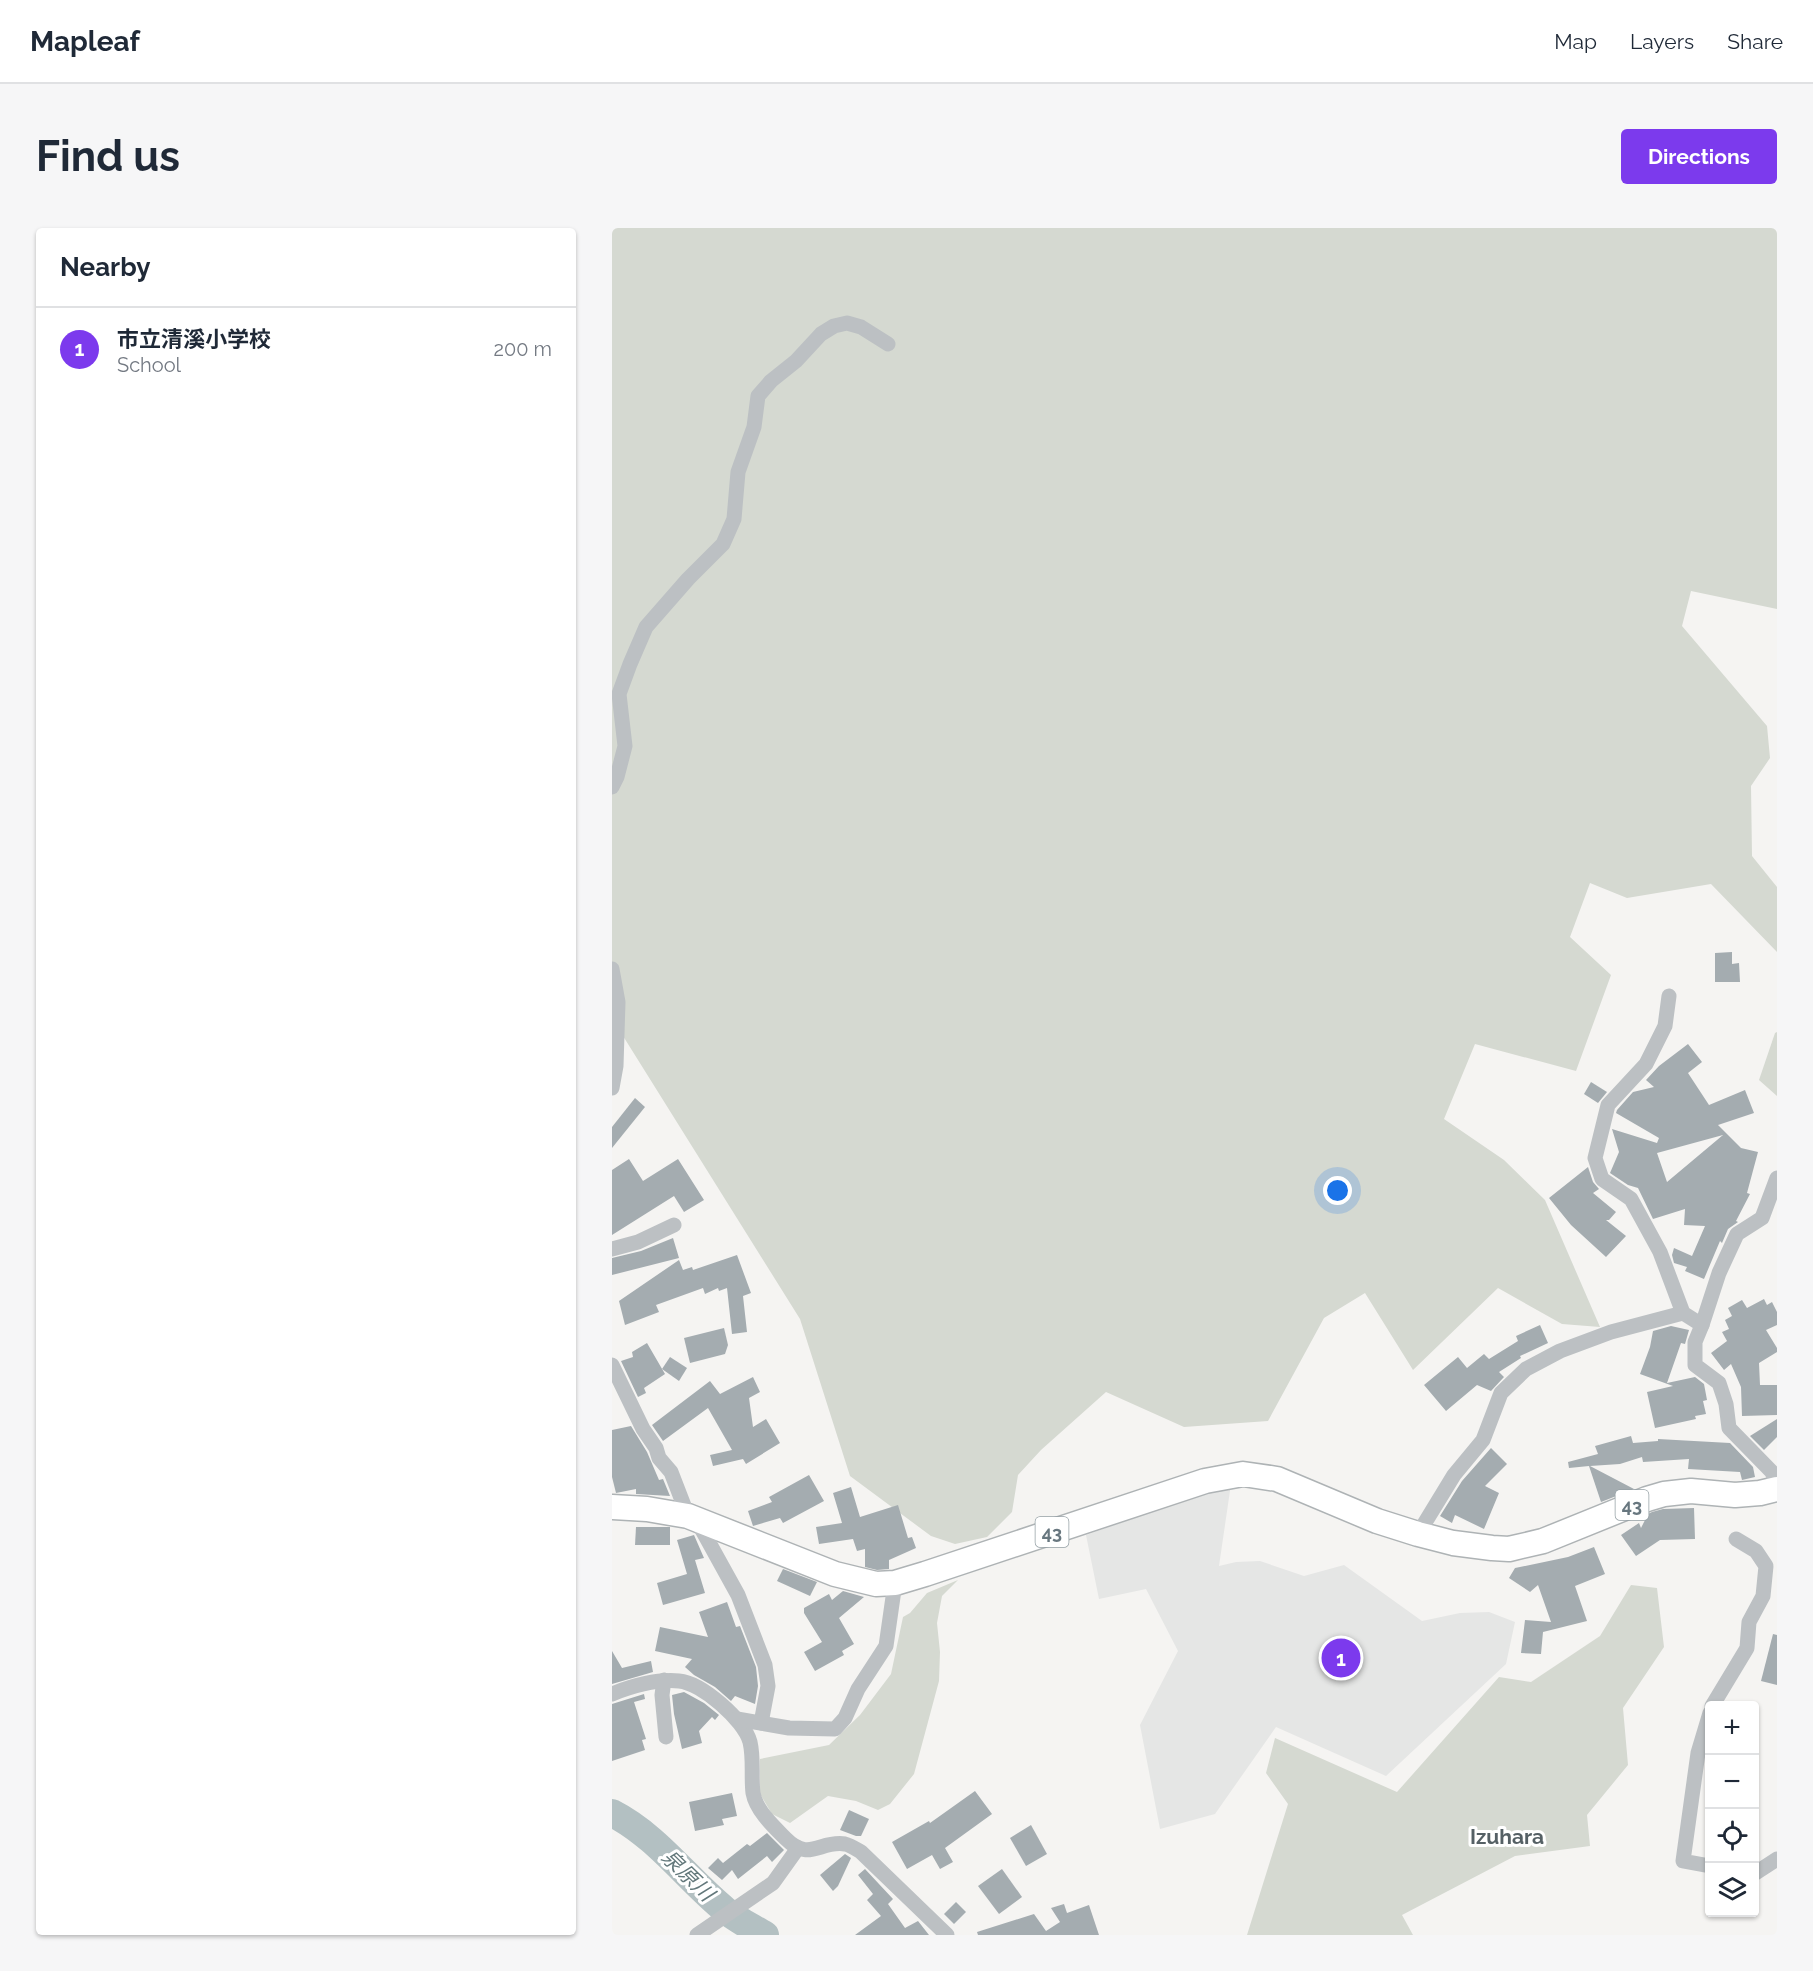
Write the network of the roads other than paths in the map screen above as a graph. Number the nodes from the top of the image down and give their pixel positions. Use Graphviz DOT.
graph roads {
  1 [pos="888,344"];
  2 [pos="612,786"];
  3 [pos="612,969"];
  4 [pos="1669,996"];
  5 [pos="612,1088"];
  6 [pos="1777,1178"];
  7 [pos="674,1225"];
  8 [pos="612,1249"];
  9 [pos="1683,1313"];
  10 [pos="1702,1325"];
  11 [pos="612,1365"];
  12 [pos="1777,1487"];
  13 [pos="612,1507"];
  14 [pos="692,1518"];
  15 [pos="1418,1534"];
  16 [pos="1736,1539"];
  17 [pos="895,1583"];
  18 [pos="664,1680"];
  19 [pos="612,1694"];
  20 [pos="1715,1701"];
  21 [pos="737,1719"];
  22 [pos="761,1723"];
  23 [pos="1705,1730"];
  24 [pos="666,1737"];
  25 [pos="798,1848"];
  26 [pos="1777,1859"];
  27 [pos="1705,1865"];
  28 [pos="1759,1871"];
  29 [pos="697,1935"];
  30 [pos="947,1935"];
  1 -- 2 [label="street"];
  3 -- 5 [label="street"];
  4 -- 9 [label="street"];
  6 -- 10 [label="street"];
  7 -- 8 [label="street"];
  9 -- 10 [label="street"];
  9 -- 15 [label="street"];
  10 -- 12 [label="street"];
  11 -- 14 [label="street"];
  12 -- 15 [label="main road, 43"];
  13 -- 14 [label="main road, 43"];
  14 -- 17 [label="main road, 43"];
  14 -- 22 [label="street"];
  15 -- 17 [label="main road, 43"];
  16 -- 20 [label="street"];
  17 -- 22 [label="street"];
  18 -- 19 [label="street"];
  18 -- 21 [label="street"];
  18 -- 24 [label="street"];
  21 -- 22 [label="street"];
  21 -- 25 [label="street"];
  23 -- 27 [label="street"];
  25 -- 29 [label="street"];
  25 -- 30 [label="street"];
  26 -- 28 [label="street"];
}
